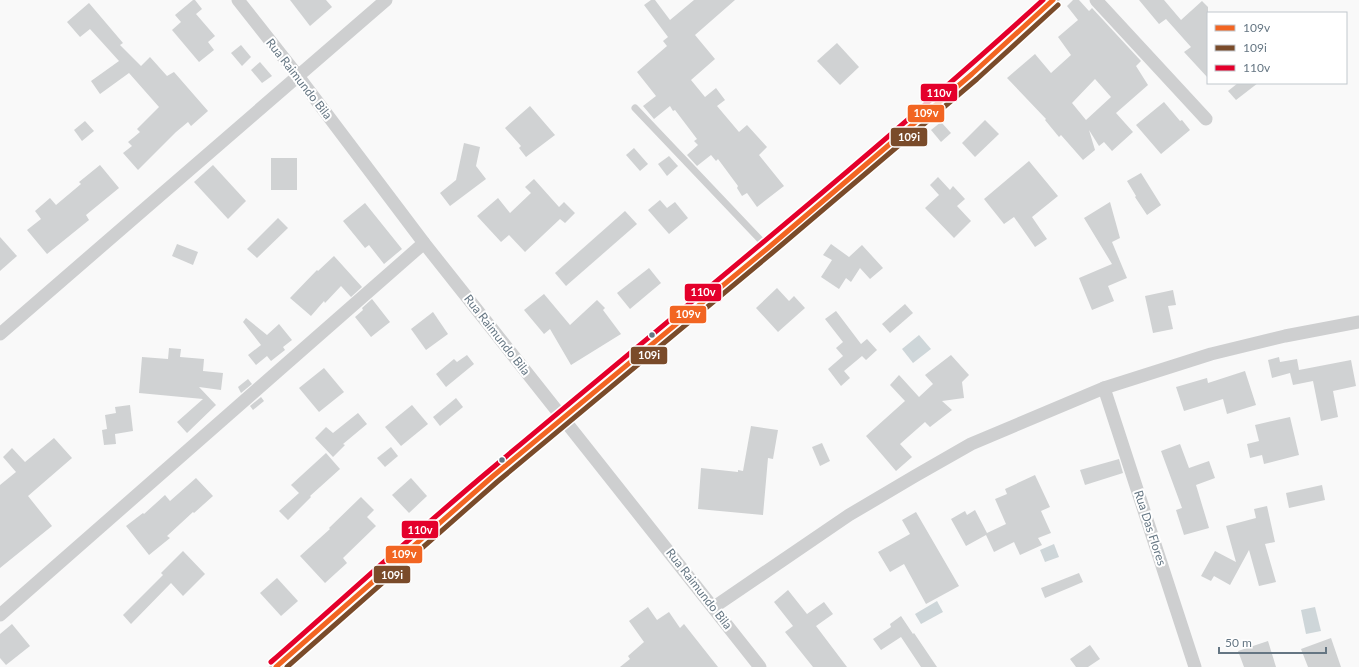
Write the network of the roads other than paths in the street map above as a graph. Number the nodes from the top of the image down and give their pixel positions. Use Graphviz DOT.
graph roads {
  1 [pos="238,0"];
  2 [pos="386,0"];
  3 [pos="1053,0"];
  4 [pos="1096,0"];
  5 [pos="298,76"];
  6 [pos="635,108"];
  7 [pos="1206,119"];
  8 [pos="424,243"];
  9 [pos="768,248"];
  10 [pos="1359,322"];
  11 [pos="0,334"];
  12 [pos="1104,388"];
  13 [pos="564,419"];
  14 [pos="714,607"];
  15 [pos="0,615"];
  16 [pos="276,667"];
  17 [pos="760,667"];
  18 [pos="1195,667"];
  1 -- 5 [label="street, Rua Raimundo Bila"];
  2 -- 5 [label="street"];
  3 -- 9 [label="street"];
  4 -- 7 [label="street"];
  5 -- 8 [label="street, Rua Raimundo Bila"];
  5 -- 11 [label="street"];
  6 -- 9 [label="lane"];
  8 -- 13 [label="street, Rua Raimundo Bila"];
  8 -- 15 [label="street"];
  9 -- 13 [label="street"];
  10 -- 12 [label="street"];
  12 -- 14 [label="street"];
  12 -- 18 [label="street, Rua Das Flores"];
  13 -- 14 [label="street, Rua Raimundo Bila"];
  13 -- 16 [label="street"];
  14 -- 17 [label="street, Rua Raimundo Bila"];
}
